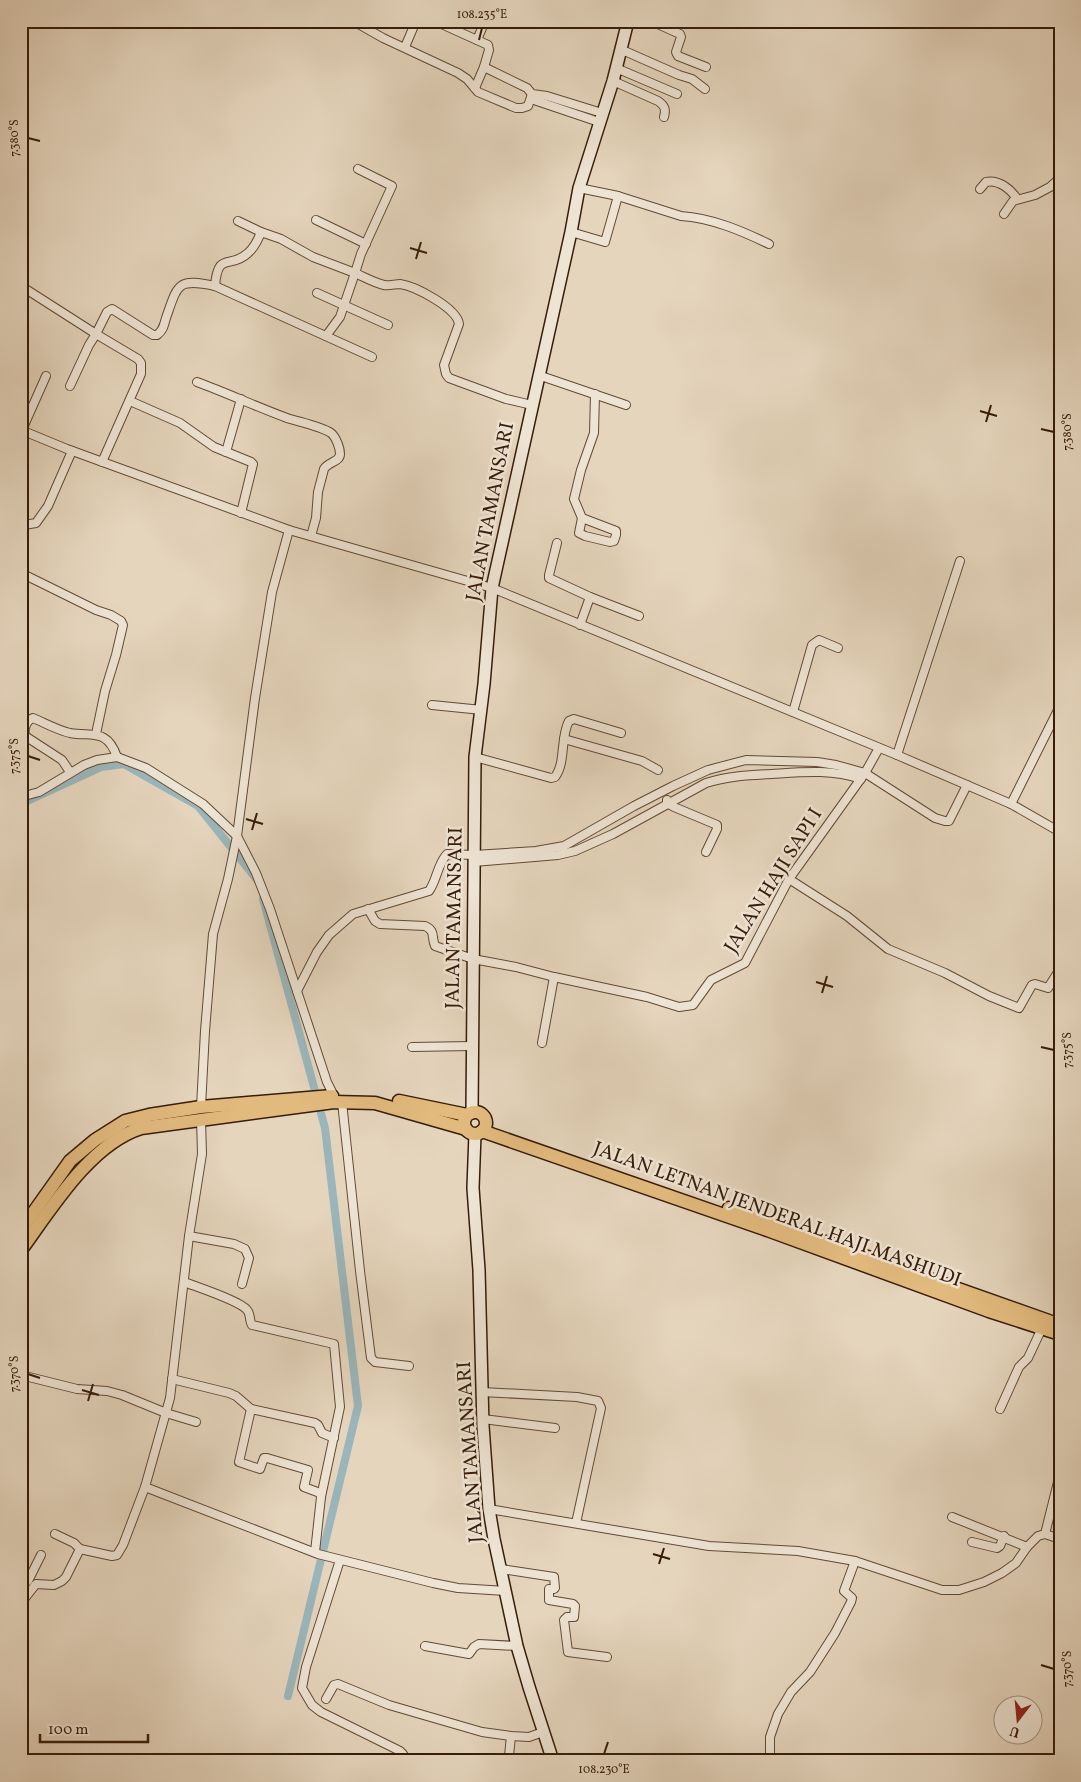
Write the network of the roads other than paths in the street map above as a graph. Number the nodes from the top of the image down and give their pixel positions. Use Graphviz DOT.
graph roads {
  1 [pos="353,21"];
  2 [pos="416,21"];
  3 [pos="435,21"];
  4 [pos="485,21"];
  5 [pos="628,21"];
  6 [pos="651,21"];
  7 [pos="477,40"];
  8 [pos="405,47"];
  9 [pos="620,49"];
  10 [pos="484,67"];
  11 [pos="706,67"];
  12 [pos="616,68"];
  13 [pos="613,81"];
  14 [pos="474,88"];
  15 [pos="705,89"];
  16 [pos="677,94"];
  17 [pos="532,96"];
  18 [pos="664,117"];
  19 [pos="601,118"];
  20 [pos="358,168"];
  21 [pos="1060,178"];
  22 [pos="579,188"];
  23 [pos="980,190"];
  24 [pos="618,196"];
  25 [pos="1017,199"];
  26 [pos="1004,214"];
  27 [pos="316,220"];
  28 [pos="238,221"];
  29 [pos="261,232"];
  30 [pos="571,232"];
  31 [pos="366,244"];
  32 [pos="769,244"];
  33 [pos="355,273"];
  34 [pos="21,286"];
  35 [pos="215,286"];
  36 [pos="317,293"];
  37 [pos="345,306"];
  38 [pos="388,325"];
  39 [pos="96,334"];
  40 [pos="326,336"];
  41 [pos="372,357"];
  42 [pos="538,374"];
  43 [pos="46,376"];
  44 [pos="197,382"];
  45 [pos="70,386"];
  46 [pos="595,394"];
  47 [pos="242,398"];
  48 [pos="130,401"];
  49 [pos="532,405"];
  50 [pos="626,406"];
  51 [pos="22,430"];
  52 [pos="72,451"];
  53 [pos="226,452"];
  54 [pos="102,462"];
  55 [pos="241,513"];
  56 [pos="582,518"];
  57 [pos="21,529"];
  58 [pos="289,530"];
  59 [pos="311,536"];
  60 [pos="557,543"];
  61 [pos="960,561"];
  62 [pos="21,573"];
  63 [pos="492,588"];
  64 [pos="590,597"];
  65 [pos="639,616"];
  66 [pos="580,624"];
  67 [pos="838,648"];
  68 [pos="432,705"];
  69 [pos="1060,706"];
  70 [pos="482,710"];
  71 [pos="793,712"];
  72 [pos="1057,719"];
  73 [pos="24,722"];
  74 [pos="621,733"];
  75 [pos="96,734"];
  76 [pos="564,739"];
  77 [pos="879,748"];
  78 [pos="896,754"];
  79 [pos="117,757"];
  80 [pos="475,757"];
  81 [pos="658,770"];
  82 [pos="70,772"];
  83 [pos="863,776"];
  84 [pos="967,785"];
  85 [pos="667,790"];
  86 [pos="21,794"];
  87 [pos="667,803"];
  88 [pos="1011,804"];
  89 [pos="1060,832"];
  90 [pos="237,838"];
  91 [pos="706,852"];
  92 [pos="474,858"];
  93 [pos="790,878"];
  94 [pos="368,909"];
  95 [pos="473,959"];
  96 [pos="1060,969"];
  97 [pos="554,977"];
  98 [pos="298,991"];
  99 [pos="542,1043"];
  100 [pos="472,1046"];
  101 [pos="412,1047"];
  102 [pos="335,1099"];
  103 [pos="201,1113"];
  104 [pos="470,1114"];
  105 [pos="477,1130"];
  106 [pos="29,1226"];
  107 [pos="189,1236"];
  108 [pos="21,1250"];
  109 [pos="872,1263"];
  110 [pos="184,1282"];
  111 [pos="242,1284"];
  112 [pos="1060,1324"];
  113 [pos="1042,1328"];
  114 [pos="1060,1334"];
  115 [pos="409,1366"];
  116 [pos="21,1375"];
  117 [pos="172,1379"];
  118 [pos="482,1392"];
  119 [pos="251,1409"];
  120 [pos="1000,1409"];
  121 [pos="166,1413"];
  122 [pos="483,1419"];
  123 [pos="196,1422"];
  124 [pos="555,1428"];
  125 [pos="334,1438"];
  126 [pos="1060,1474"];
  127 [pos="145,1487"];
  128 [pos="321,1497"];
  129 [pos="490,1509"];
  130 [pos="952,1517"];
  131 [pos="576,1523"];
  132 [pos="55,1534"];
  133 [pos="1045,1534"];
  134 [pos="1004,1536"];
  135 [pos="1060,1539"];
  136 [pos="972,1542"];
  137 [pos="1028,1547"];
  138 [pos="80,1549"];
  139 [pos="316,1553"];
  140 [pos="41,1555"];
  141 [pos="340,1560"];
  142 [pos="855,1561"];
  143 [pos="501,1569"];
  144 [pos="28,1581"];
  145 [pos="506,1591"];
  146 [pos="21,1603"];
  147 [pos="425,1646"];
  148 [pos="518,1646"];
  149 [pos="607,1657"];
  150 [pos="326,1699"];
  151 [pos="543,1732"];
  152 [pos="511,1736"];
  153 [pos="483,1758"];
  154 [pos="406,1761"];
  155 [pos="495,1761"];
  156 [pos="504,1761"];
  157 [pos="553,1761"];
  158 [pos="770,1761"];
  1 -- 8 [label="street"];
  2 -- 8 [label="street"];
  3 -- 7 [label="street"];
  4 -- 7 [label="street"];
  5 -- 9 [label="main road, JALAN TAMANSARI"];
  6 -- 11 [label="street"];
  7 -- 10 [label="street"];
  8 -- 14 [label="street"];
  9 -- 12 [label="main road, JALAN TAMANSARI"];
  9 -- 15 [label="street"];
  10 -- 14 [label="street"];
  10 -- 17 [label="street"];
  12 -- 13 [label="main road, JALAN TAMANSARI"];
  12 -- 16 [label="street"];
  13 -- 18 [label="street"];
  13 -- 19 [label="main road, JALAN TAMANSARI"];
  14 -- 17 [label="street"];
  17 -- 19 [label="street"];
  19 -- 22 [label="main road, JALAN TAMANSARI"];
  20 -- 31 [label="street"];
  21 -- 25 [label="street"];
  22 -- 24 [label="street"];
  22 -- 30 [label="main road, JALAN TAMANSARI"];
  23 -- 25 [label="street"];
  24 -- 30 [label="street"];
  24 -- 32 [label="street"];
  25 -- 26 [label="street"];
  27 -- 31 [label="street"];
  28 -- 29 [label="street"];
  29 -- 33 [label="street"];
  29 -- 35 [label="street"];
  30 -- 42 [label="main road, JALAN TAMANSARI"];
  31 -- 33 [label="street"];
  33 -- 37 [label="street"];
  33 -- 49 [label="street"];
  34 -- 39 [label="street"];
  35 -- 39 [label="street"];
  35 -- 40 [label="street"];
  36 -- 37 [label="street"];
  37 -- 38 [label="street"];
  37 -- 40 [label="street"];
  39 -- 45 [label="street"];
  39 -- 48 [label="street"];
  40 -- 41 [label="street"];
  42 -- 46 [label="street"];
  42 -- 49 [label="main road, JALAN TAMANSARI"];
  43 -- 51 [label="street"];
  44 -- 47 [label="street"];
  46 -- 50 [label="street"];
  46 -- 56 [label="street"];
  47 -- 53 [label="street"];
  47 -- 59 [label="street"];
  48 -- 53 [label="street"];
  48 -- 54 [label="street"];
  49 -- 63 [label="main road, JALAN TAMANSARI"];
  51 -- 52 [label="street"];
  52 -- 54 [label="street"];
  52 -- 57 [label="street"];
  53 -- 55 [label="street"];
  54 -- 55 [label="street"];
  55 -- 58 [label="street"];
  56 -- 56 [label="street"];
  58 -- 59 [label="street"];
  58 -- 90 [label="street"];
  59 -- 63 [label="street"];
  60 -- 64 [label="street"];
  61 -- 78 [label="street"];
  62 -- 75 [label="street"];
  63 -- 66 [label="street"];
  63 -- 70 [label="main road, JALAN TAMANSARI"];
  64 -- 65 [label="street"];
  64 -- 66 [label="street"];
  66 -- 71 [label="street"];
  67 -- 71 [label="street"];
  68 -- 70 [label="street"];
  69 -- 72 [label="street"];
  70 -- 80 [label="main road, JALAN TAMANSARI"];
  71 -- 77 [label="street"];
  72 -- 88 [label="street"];
  73 -- 75 [label="street"];
  73 -- 82 [label="street"];
  74 -- 76 [label="street"];
  75 -- 79 [label="street"];
  76 -- 80 [label="street"];
  76 -- 81 [label="street"];
  77 -- 78 [label="street"];
  77 -- 83 [label="street, JALAN HAJI SAPI I"];
  78 -- 84 [label="street"];
  79 -- 82 [label="street"];
  79 -- 90 [label="street"];
  80 -- 92 [label="main road, JALAN TAMANSARI"];
  82 -- 86 [label="street"];
  83 -- 84 [label="street"];
  83 -- 85 [label="street"];
  83 -- 87 [label="street"];
  83 -- 93 [label="street, JALAN HAJI SAPI I"];
  84 -- 88 [label="street"];
  85 -- 87 [label="street"];
  85 -- 92 [label="street"];
  87 -- 91 [label="street"];
  87 -- 92 [label="street"];
  88 -- 89 [label="street"];
  90 -- 98 [label="street"];
  90 -- 103 [label="street"];
  92 -- 94 [label="street"];
  92 -- 95 [label="main road, JALAN TAMANSARI"];
  93 -- 96 [label="street"];
  93 -- 97 [label="street, JALAN HAJI SAPI I"];
  94 -- 95 [label="street, JALAN HAJI SAPI I"];
  94 -- 98 [label="street"];
  95 -- 97 [label="street, JALAN HAJI SAPI I"];
  95 -- 100 [label="main road, JALAN TAMANSARI"];
  97 -- 99 [label="street"];
  98 -- 102 [label="street"];
  100 -- 101 [label="street"];
  100 -- 104 [label="main road, JALAN TAMANSARI"];
  102 -- 103 [label="main road, JALAN LETNAN JENDERAL HAJI MASHUDI"];
  102 -- 104 [label="main road, JALAN LETNAN JENDERAL HAJI MASHUDI"];
  102 -- 105 [label="main road, JALAN LETNAN JENDERAL HAJI MASHUDI"];
  102 -- 115 [label="street"];
  103 -- 106 [label="main road, JALAN LETNAN JENDERAL HAJI MASHUDI"];
  103 -- 107 [label="street"];
  104 -- 105 [label="main road"];
  104 -- 105 [label="main road"];
  105 -- 109 [label="main road, JALAN LETNAN JENDERAL HAJI MASHUDI"];
  105 -- 118 [label="main road, JALAN TAMANSARI"];
  106 -- 108 [label="main road, JALAN LETNAN JENDERAL HAJI MASHUDI"];
  107 -- 110 [label="street"];
  107 -- 111 [label="street"];
  109 -- 112 [label="main road, JALAN LETNAN JENDERAL HAJI MASHUDI"];
  109 -- 113 [label="main road, JALAN LETNAN JENDERAL HAJI MASHUDI"];
  110 -- 117 [label="street"];
  110 -- 125 [label="street"];
  113 -- 114 [label="main road, JALAN LETNAN JENDERAL HAJI MASHUDI"];
  113 -- 120 [label="street"];
  116 -- 121 [label="street"];
  117 -- 119 [label="street"];
  117 -- 121 [label="street"];
  118 -- 122 [label="main road, JALAN TAMANSARI"];
  118 -- 131 [label="street"];
  119 -- 125 [label="street"];
  119 -- 128 [label="street"];
  121 -- 123 [label="street"];
  121 -- 127 [label="street"];
  122 -- 124 [label="street"];
  122 -- 129 [label="main road, JALAN TAMANSARI"];
  125 -- 128 [label="street"];
  126 -- 133 [label="street"];
  127 -- 138 [label="street"];
  127 -- 139 [label="street"];
  128 -- 139 [label="street"];
  129 -- 131 [label="street"];
  129 -- 143 [label="main road, JALAN TAMANSARI"];
  130 -- 134 [label="street"];
  131 -- 142 [label="street"];
  132 -- 138 [label="street"];
  133 -- 135 [label="street"];
  133 -- 137 [label="street"];
  134 -- 136 [label="street"];
  134 -- 137 [label="street"];
  137 -- 142 [label="street"];
  138 -- 144 [label="street"];
  139 -- 141 [label="street"];
  140 -- 144 [label="street"];
  141 -- 145 [label="street"];
  141 -- 154 [label="street"];
  142 -- 158 [label="street"];
  143 -- 145 [label="main road, JALAN TAMANSARI"];
  143 -- 149 [label="street"];
  144 -- 146 [label="street"];
  145 -- 148 [label="main road, JALAN TAMANSARI"];
  147 -- 148 [label="street"];
  148 -- 151 [label="main road, JALAN TAMANSARI"];
  150 -- 152 [label="street"];
  151 -- 152 [label="street"];
  151 -- 157 [label="main road, JALAN TAMANSARI"];
  152 -- 156 [label="street"];
  153 -- 155 [label="street"];
}
